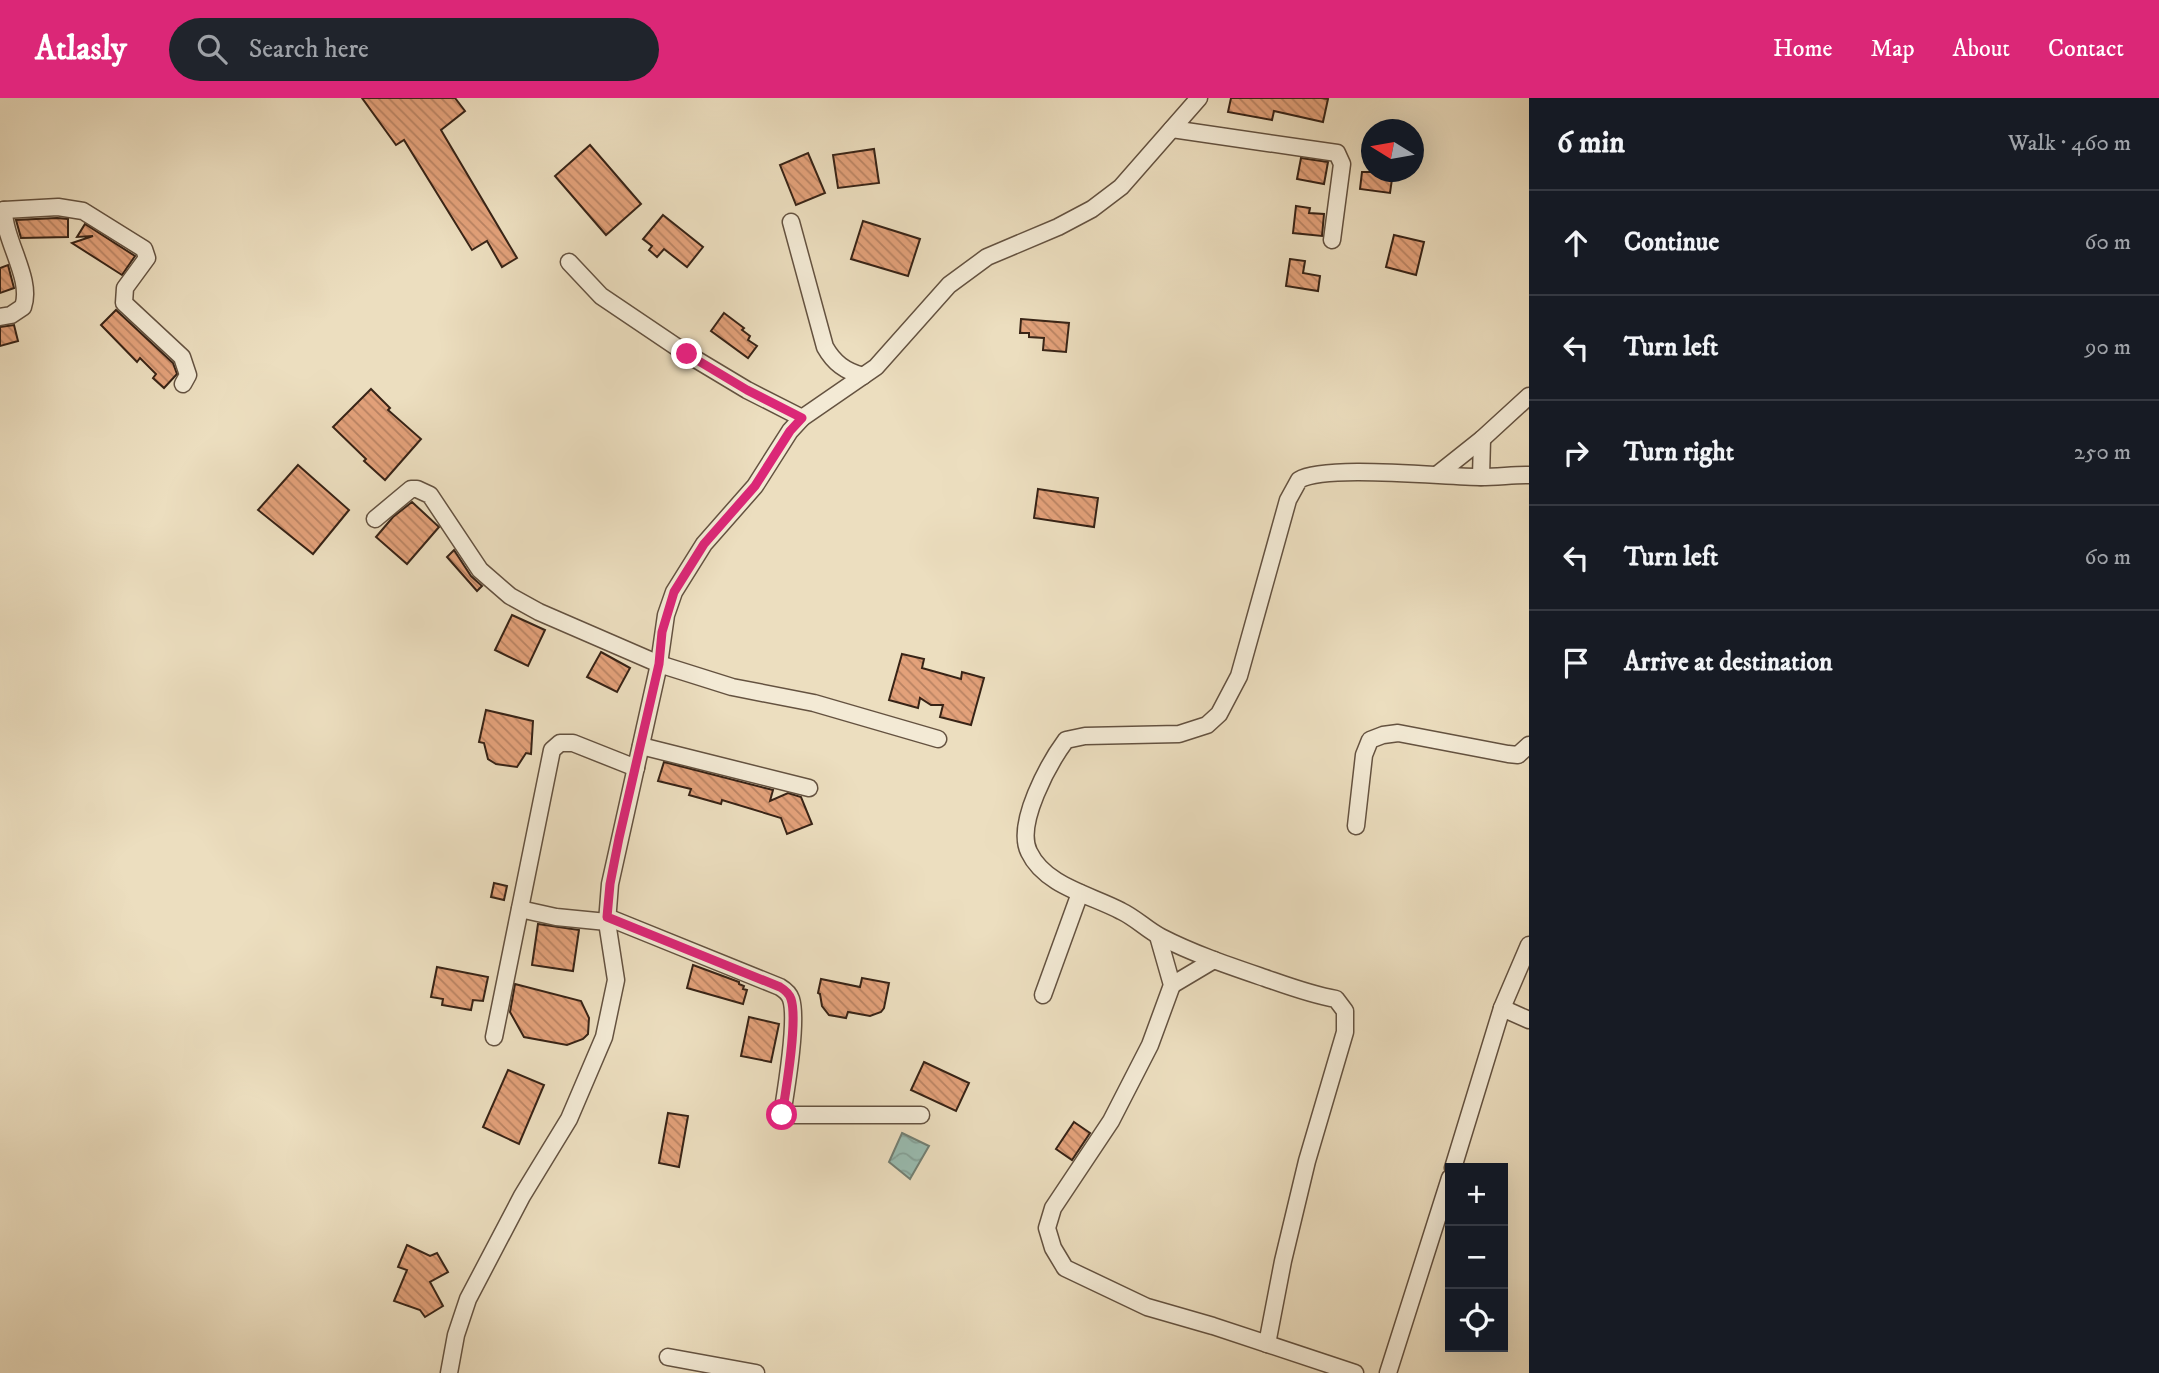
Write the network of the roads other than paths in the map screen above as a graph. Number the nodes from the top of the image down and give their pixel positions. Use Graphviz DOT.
graph roads {
  1 [pos="1199,98"];
  2 [pos="1172,129"];
  3 [pos="2,211"];
  4 [pos="791,222"];
  5 [pos="1332,240"];
  6 [pos="7,259"];
  7 [pos="569,262"];
  8 [pos="0,317"];
  9 [pos="863,376"];
  10 [pos="183,384"];
  11 [pos="1529,396"];
  12 [pos="802,418"];
  13 [pos="1482,439"];
  14 [pos="1438,474"];
  15 [pos="1529,475"];
  16 [pos="1481,477"];
  17 [pos="375,519"];
  18 [pos="659,664"];
  19 [pos="938,740"];
  20 [pos="641,746"];
  21 [pos="1529,746"];
  22 [pos="636,768"];
  23 [pos="809,788"];
  24 [pos="1356,826"];
  25 [pos="1080,893"];
  26 [pos="520,909"];
  27 [pos="607,920"];
  28 [pos="1158,936"];
  29 [pos="1529,945"];
  30 [pos="1214,960"];
  31 [pos="1172,985"];
  32 [pos="1043,995"];
  33 [pos="1502,1008"];
  34 [pos="1529,1020"];
  35 [pos="494,1037"];
  36 [pos="921,1115"];
  37 [pos="1455,1163"];
  38 [pos="1445,1194"];
  39 [pos="1268,1344"];
  40 [pos="668,1357"];
  41 [pos="449,1373"];
  42 [pos="757,1373"];
  43 [pos="1355,1373"];
  44 [pos="1388,1373"];
  1 -- 2 [label="street"];
  2 -- 5 [label="street"];
  2 -- 9 [label="street"];
  3 -- 6 [label="street"];
  3 -- 10 [label="street"];
  4 -- 9 [label="street"];
  6 -- 8 [label="street"];
  7 -- 12 [label="street"];
  9 -- 12 [label="street"];
  11 -- 13 [label="street"];
  12 -- 18 [label="street"];
  13 -- 14 [label="street"];
  13 -- 16 [label="street"];
  14 -- 16 [label="street"];
  14 -- 25 [label="street"];
  15 -- 16 [label="street"];
  17 -- 18 [label="street"];
  18 -- 19 [label="street"];
  18 -- 20 [label="street"];
  20 -- 22 [label="street"];
  20 -- 23 [label="street"];
  21 -- 24 [label="street"];
  22 -- 26 [label="street"];
  22 -- 27 [label="street"];
  25 -- 28 [label="street"];
  25 -- 32 [label="street"];
  26 -- 27 [label="street"];
  26 -- 35 [label="street"];
  27 -- 36 [label="street"];
  27 -- 41 [label="street"];
  28 -- 30 [label="street"];
  28 -- 31 [label="street"];
  29 -- 33 [label="street"];
  30 -- 31 [label="street"];
  30 -- 39 [label="street"];
  31 -- 39 [label="street"];
  33 -- 34 [label="street"];
  33 -- 37 [label="street"];
  38 -- 44 [label="street"];
  39 -- 43 [label="street"];
  40 -- 42 [label="street"];
}
